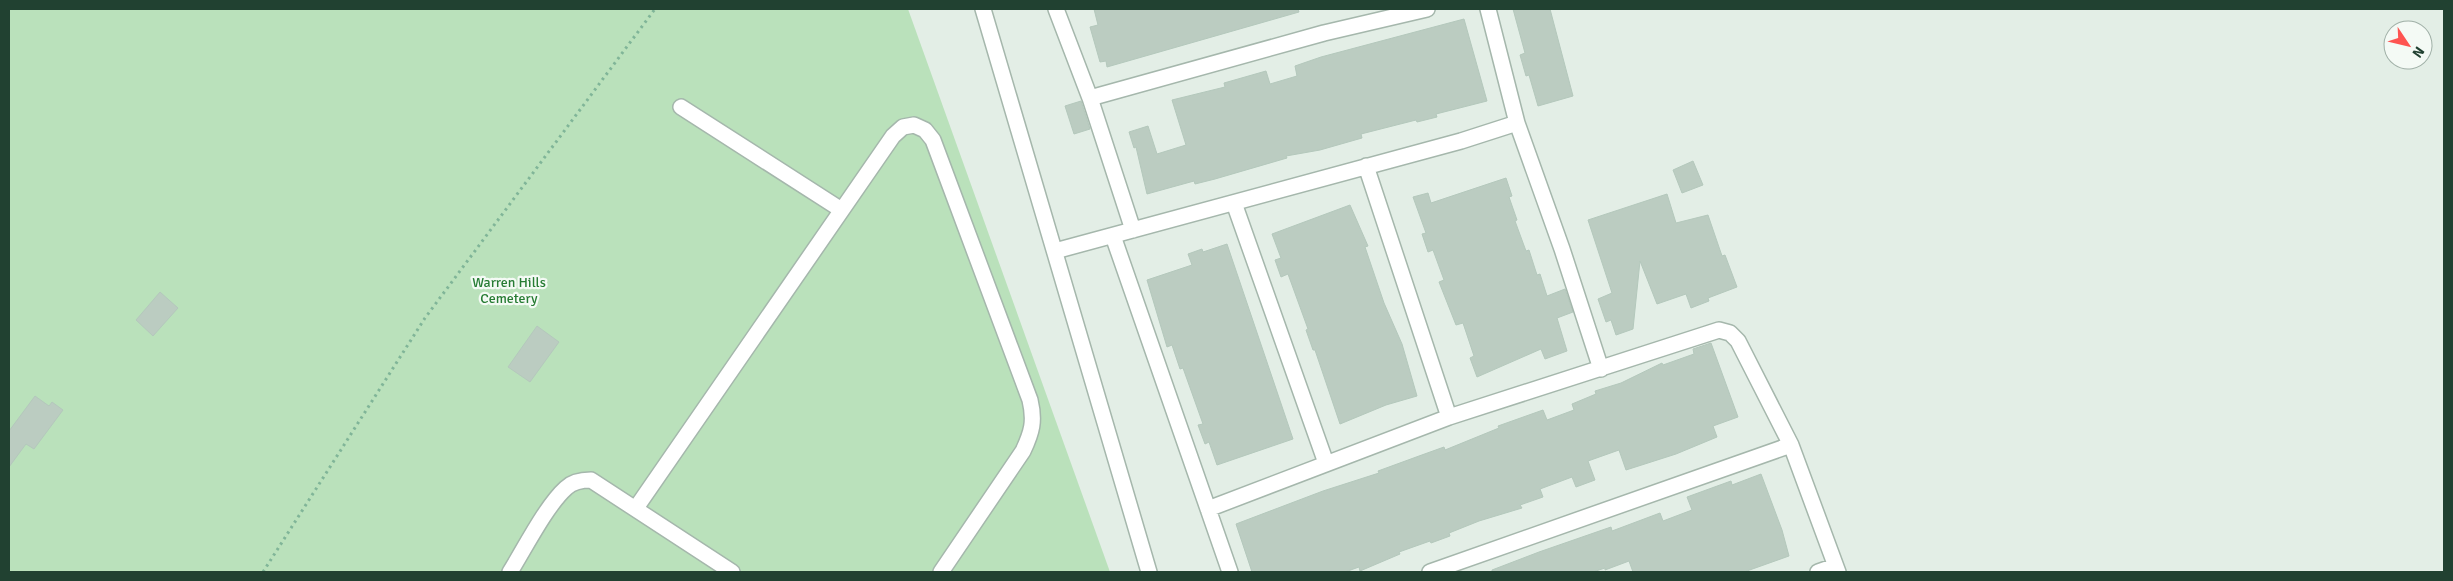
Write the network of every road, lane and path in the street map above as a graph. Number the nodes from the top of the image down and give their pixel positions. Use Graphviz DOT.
graph roads {
  1 [pos="655,9"];
  2 [pos="983,9"];
  3 [pos="1056,9"];
  4 [pos="1427,9"];
  5 [pos="1488,9"];
  6 [pos="1090,98"];
  7 [pos="681,107"];
  8 [pos="1517,123"];
  9 [pos="1366,166"];
  10 [pos="1234,203"];
  11 [pos="840,209"];
  12 [pos="1133,230"];
  13 [pos="1113,236"];
  14 [pos="1056,251"];
  15 [pos="1601,369"];
  16 [pos="1449,417"];
  17 [pos="1791,445"];
  18 [pos="1326,463"];
  19 [pos="636,508"];
  20 [pos="1208,509"];
  21 [pos="1836,569"];
  22 [pos="263,572"];
  23 [pos="510,572"];
  24 [pos="732,572"];
  25 [pos="941,572"];
  26 [pos="1149,572"];
  27 [pos="1230,572"];
  28 [pos="1430,572"];
  29 [pos="1818,572"];
  1 -- 22 [label="path"];
  2 -- 14 [label="street"];
  3 -- 6 [label="street"];
  4 -- 6 [label="street"];
  5 -- 8 [label="street"];
  6 -- 12 [label="street"];
  7 -- 11 [label="street"];
  8 -- 9 [label="street"];
  8 -- 15 [label="street"];
  9 -- 10 [label="street"];
  9 -- 16 [label="street"];
  10 -- 12 [label="street"];
  10 -- 18 [label="street"];
  11 -- 19 [label="street"];
  11 -- 25 [label="street"];
  12 -- 13 [label="street"];
  13 -- 14 [label="street"];
  13 -- 20 [label="street"];
  14 -- 26 [label="street"];
  15 -- 16 [label="street"];
  15 -- 17 [label="street"];
  16 -- 18 [label="street"];
  17 -- 21 [label="street"];
  17 -- 28 [label="street"];
  18 -- 20 [label="street"];
  19 -- 23 [label="street"];
  19 -- 24 [label="street"];
  20 -- 27 [label="street"];
  21 -- 29 [label="street"];
}
